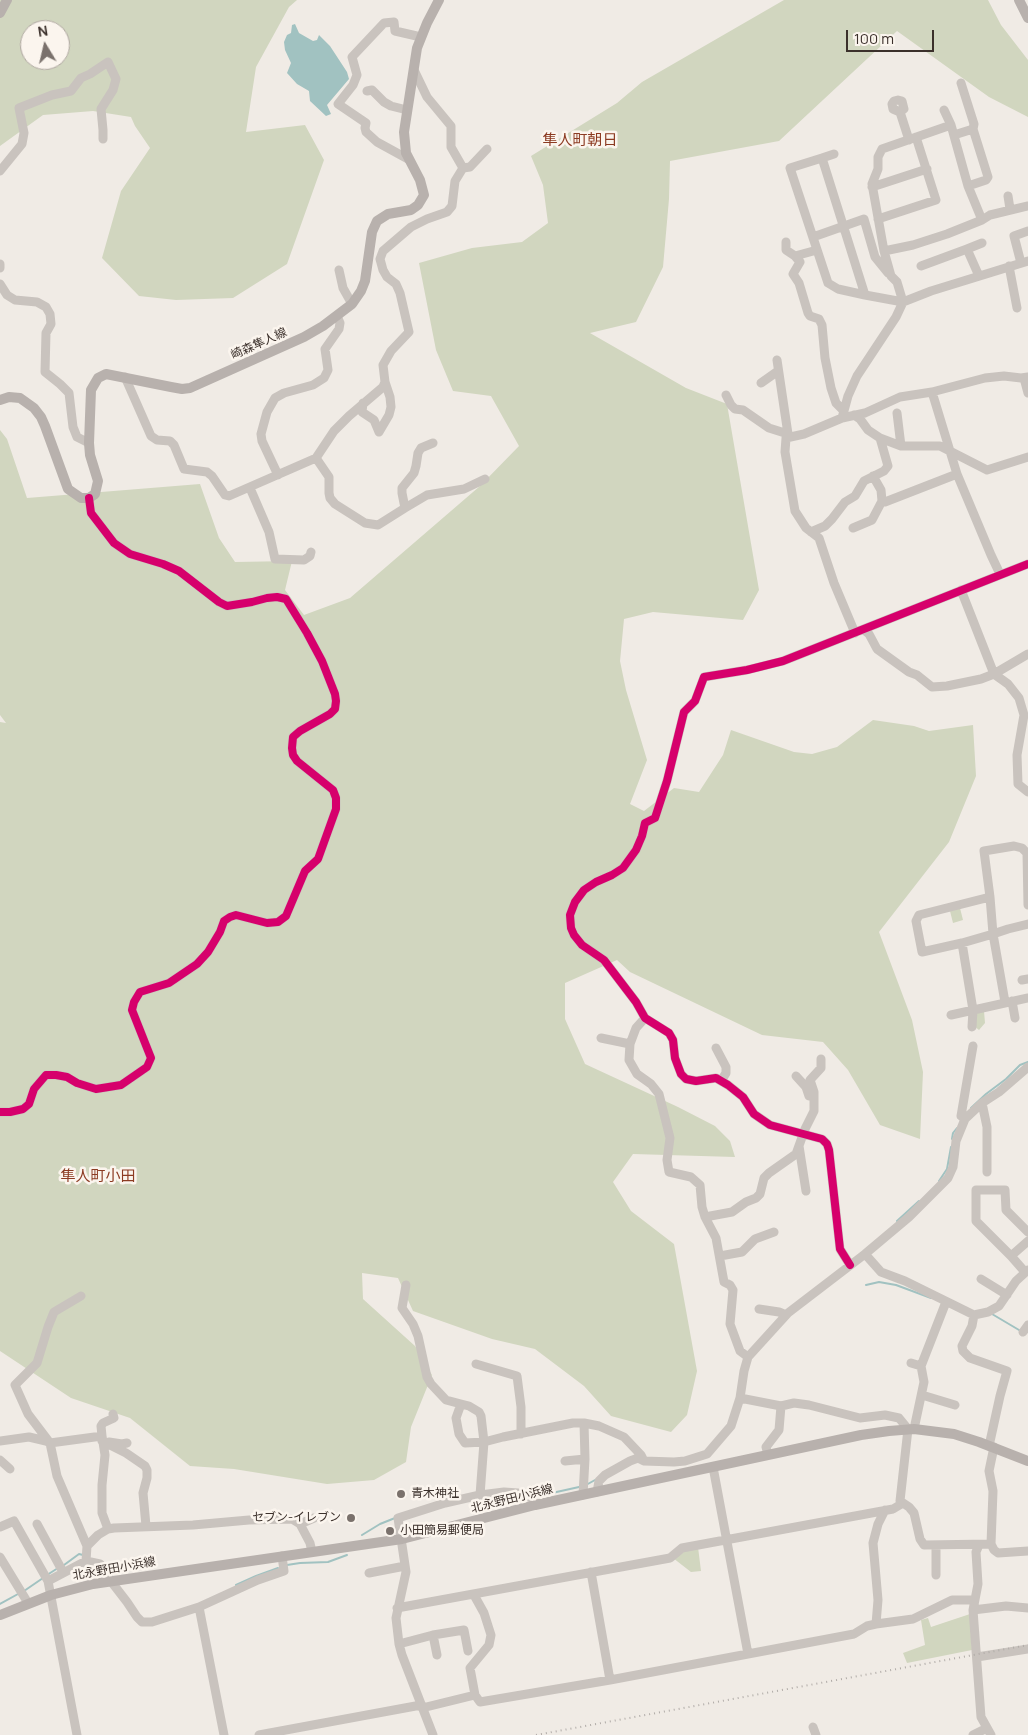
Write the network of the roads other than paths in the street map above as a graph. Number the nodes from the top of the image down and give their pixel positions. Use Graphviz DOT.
graph roads {
  1 [pos="7,0"];
  2 [pos="439,0"];
  3 [pos="1019,0"];
  4 [pos="0,13"];
  5 [pos="1028,18"];
  6 [pos="421,37"];
  7 [pos="414,70"];
  8 [pos="961,83"];
  9 [pos="367,91"];
  10 [pos="407,110"];
  11 [pos="944,110"];
  12 [pos="900,112"];
  13 [pos="952,125"];
  14 [pos="973,129"];
  15 [pos="954,135"];
  16 [pos="103,139"];
  17 [pos="913,139"];
  18 [pos="487,149"];
  19 [pos="834,154"];
  20 [pos="822,158"];
  21 [pos="408,159"];
  22 [pos="462,168"];
  23 [pos="927,169"];
  24 [pos="0,171"];
  25 [pos="968,186"];
  26 [pos="872,187"];
  27 [pos="1008,196"];
  28 [pos="1028,206"];
  29 [pos="1010,209"];
  30 [pos="878,218"];
  31 [pos="982,220"];
  32 [pos="844,226"];
  33 [pos="1028,232"];
  34 [pos="813,237"];
  35 [pos="786,242"];
  36 [pos="982,243"];
  37 [pos="967,249"];
  38 [pos="817,250"];
  39 [pos="884,251"];
  40 [pos="796,256"];
  41 [pos="1025,262"];
  42 [pos="921,266"];
  43 [pos="1009,266"];
  44 [pos="339,270"];
  45 [pos="891,276"];
  46 [pos="979,276"];
  47 [pos="0,284"];
  48 [pos="865,295"];
  49 [pos="903,302"];
  50 [pos="352,304"];
  51 [pos="1017,308"];
  52 [pos="337,316"];
  53 [pos="776,360"];
  54 [pos="778,371"];
  55 [pos="125,377"];
  56 [pos="1026,377"];
  57 [pos="385,382"];
  58 [pos="761,383"];
  59 [pos="932,392"];
  60 [pos="1028,392"];
  61 [pos="726,395"];
  62 [pos="0,400"];
  63 [pos="363,403"];
  64 [pos="897,413"];
  65 [pos="842,414"];
  66 [pos="854,415"];
  67 [pos="787,436"];
  68 [pos="880,438"];
  69 [pos="89,443"];
  70 [pos="433,443"];
  71 [pos="901,446"];
  72 [pos="951,451"];
  73 [pos="1028,457"];
  74 [pos="316,458"];
  75 [pos="957,474"];
  76 [pos="278,475"];
  77 [pos="873,476"];
  78 [pos="485,479"];
  79 [pos="250,488"];
  80 [pos="89,498"];
  81 [pos="882,501"];
  82 [pos="405,508"];
  83 [pos="853,528"];
  84 [pos="811,532"];
  85 [pos="311,552"];
  86 [pos="1027,566"];
  87 [pos="1000,574"];
  88 [pos="961,590"];
  89 [pos="859,632"];
  90 [pos="1028,654"];
  91 [pos="994,674"];
  92 [pos="1028,792"];
  93 [pos="990,897"];
  94 [pos="1028,905"];
  95 [pos="1028,924"];
  96 [pos="993,934"];
  97 [pos="962,943"];
  98 [pos="1028,998"];
  99 [pos="1008,1002"];
  100 [pos="973,1010"];
  101 [pos="951,1015"];
  102 [pos="645,1018"];
  103 [pos="1015,1018"];
  104 [pos="972,1027"];
  105 [pos="601,1038"];
  106 [pos="630,1044"];
  107 [pos="972,1046"];
  108 [pos="716,1048"];
  109 [pos="821,1059"];
  110 [pos="1026,1072"];
  111 [pos="796,1076"];
  112 [pos="721,1081"];
  113 [pos="814,1100"];
  114 [pos="982,1103"];
  115 [pos="0,1112"];
  116 [pos="966,1119"];
  117 [pos="802,1135"];
  118 [pos="799,1146"];
  119 [pos="987,1172"];
  120 [pos="806,1191"];
  121 [pos="705,1217"];
  122 [pos="774,1232"];
  123 [pos="1028,1232"];
  124 [pos="1028,1241"];
  125 [pos="866,1254"];
  126 [pos="720,1256"];
  127 [pos="1011,1256"];
  128 [pos="850,1265"];
  129 [pos="1027,1271"];
  130 [pos="981,1279"];
  131 [pos="406,1285"];
  132 [pos="1007,1295"];
  133 [pos="81,1296"];
  134 [pos="946,1302"];
  135 [pos="760,1309"];
  136 [pos="786,1315"];
  137 [pos="974,1318"];
  138 [pos="748,1357"];
  139 [pos="912,1362"];
  140 [pos="476,1364"];
  141 [pos="921,1366"];
  142 [pos="922,1395"];
  143 [pos="740,1398"];
  144 [pos="461,1404"];
  145 [pos="955,1405"];
  146 [pos="782,1406"];
  147 [pos="113,1414"];
  148 [pos="860,1418"];
  149 [pos="584,1423"];
  150 [pos="911,1429"];
  151 [pos="521,1434"];
  152 [pos="861,1435"];
  153 [pos="103,1440"];
  154 [pos="0,1442"];
  155 [pos="484,1442"];
  156 [pos="50,1443"];
  157 [pos="127,1443"];
  158 [pos="992,1446"];
  159 [pos="768,1456"];
  160 [pos="585,1459"];
  161 [pos="643,1459"];
  162 [pos="0,1460"];
  163 [pos="565,1461"];
  164 [pos="685,1461"];
  165 [pos="1028,1461"];
  166 [pos="714,1467"];
  167 [pos="10,1469"];
  168 [pos="689,1473"];
  169 [pos="584,1489"];
  170 [pos="480,1492"];
  171 [pos="596,1492"];
  172 [pos="903,1503"];
  173 [pos="534,1505"];
  174 [pos="885,1510"];
  175 [pos="314,1518"];
  176 [pos="37,1524"];
  177 [pos="300,1524"];
  178 [pos="146,1526"];
  179 [pos="0,1527"];
  180 [pos="108,1529"];
  181 [pos="402,1539"];
  182 [pos="726,1539"];
  183 [pos="979,1544"];
  184 [pos="991,1544"];
  185 [pos="936,1546"];
  186 [pos="1028,1551"];
  187 [pos="86,1552"];
  188 [pos="312,1552"];
  189 [pos="0,1556"];
  190 [pos="283,1563"];
  191 [pos="405,1566"];
  192 [pos="61,1569"];
  193 [pos="591,1572"];
  194 [pos="369,1573"];
  195 [pos="936,1575"];
  196 [pos="46,1577"];
  197 [pos="110,1580"];
  198 [pos="51,1595"];
  199 [pos="474,1595"];
  200 [pos="24,1597"];
  201 [pos="975,1600"];
  202 [pos="199,1607"];
  203 [pos="398,1608"];
  204 [pos="1028,1608"];
  205 [pos="973,1610"];
  206 [pos="0,1616"];
  207 [pos="876,1624"];
  208 [pos="433,1635"];
  209 [pos="399,1644"];
  210 [pos="1028,1649"];
  211 [pos="468,1650"];
  212 [pos="748,1654"];
  213 [pos="437,1655"];
  214 [pos="977,1657"];
  215 [pos="610,1680"];
  216 [pos="474,1695"];
  217 [pos="422,1706"];
  218 [pos="989,1732"];
  219 [pos="77,1735"];
  220 [pos="224,1735"];
  221 [pos="259,1735"];
  222 [pos="433,1735"];
  223 [pos="973,1735"];
  1 -- 4 [label="main road"];
  2 -- 6 [label="main road, 崎森隼人線"];
  3 -- 5 [label="main road"];
  6 -- 7 [label="main road, 崎森隼人線"];
  6 -- 21 [label="street"];
  7 -- 10 [label="main road, 崎森隼人線"];
  7 -- 22 [label="street"];
  8 -- 14 [label="street"];
  9 -- 10 [label="street"];
  10 -- 21 [label="main road, 崎森隼人線"];
  11 -- 13 [label="street"];
  12 -- 17 [label="street"];
  13 -- 15 [label="street"];
  13 -- 17 [label="street"];
  14 -- 15 [label="street"];
  14 -- 25 [label="street"];
  15 -- 25 [label="street"];
  16 -- 24 [label="street"];
  17 -- 23 [label="street"];
  17 -- 26 [label="street"];
  18 -- 22 [label="street"];
  19 -- 20 [label="street"];
  20 -- 32 [label="street"];
  20 -- 34 [label="street"];
  21 -- 50 [label="main road, 崎森隼人線"];
  22 -- 57 [label="street"];
  23 -- 26 [label="street"];
  23 -- 30 [label="street"];
  25 -- 31 [label="street"];
  26 -- 30 [label="street"];
  27 -- 29 [label="street"];
  28 -- 29 [label="street"];
  29 -- 31 [label="street"];
  30 -- 39 [label="street"];
  31 -- 39 [label="street"];
  32 -- 34 [label="street"];
  32 -- 45 [label="street"];
  32 -- 48 [label="street"];
  33 -- 41 [label="street"];
  34 -- 38 [label="street"];
  35 -- 40 [label="street"];
  36 -- 37 [label="street"];
  37 -- 42 [label="street"];
  37 -- 46 [label="street"];
  38 -- 40 [label="street"];
  38 -- 48 [label="street"];
  39 -- 45 [label="street"];
  40 -- 65 [label="street"];
  41 -- 43 [label="street"];
  43 -- 46 [label="street"];
  43 -- 51 [label="street"];
  44 -- 50 [label="street"];
  45 -- 49 [label="street"];
  46 -- 49 [label="street"];
  47 -- 69 [label="street"];
  48 -- 49 [label="street"];
  49 -- 65 [label="street"];
  50 -- 52 [label="main road, 崎森隼人線"];
  52 -- 55 [label="main road, 崎森隼人線"];
  52 -- 76 [label="street"];
  53 -- 54 [label="street"];
  54 -- 58 [label="street"];
  54 -- 67 [label="street"];
  55 -- 69 [label="main road, 崎森隼人線"];
  55 -- 79 [label="street"];
  56 -- 59 [label="street"];
  56 -- 60 [label="street"];
  57 -- 63 [label="street"];
  57 -- 63 [label="street"];
  59 -- 66 [label="street"];
  59 -- 72 [label="street"];
  61 -- 67 [label="street"];
  62 -- 80 [label="main road"];
  63 -- 74 [label="street"];
  64 -- 71 [label="street"];
  65 -- 66 [label="street"];
  65 -- 67 [label="street"];
  66 -- 68 [label="street"];
  67 -- 84 [label="street"];
  68 -- 71 [label="street"];
  68 -- 77 [label="street"];
  69 -- 80 [label="main road, 崎森隼人線"];
  70 -- 82 [label="street"];
  71 -- 72 [label="street"];
  72 -- 73 [label="street"];
  72 -- 75 [label="street"];
  74 -- 76 [label="street"];
  74 -- 82 [label="street"];
  75 -- 81 [label="street"];
  75 -- 87 [label="street"];
  76 -- 79 [label="street"];
  77 -- 81 [label="street"];
  77 -- 84 [label="street"];
  78 -- 82 [label="street"];
  79 -- 85 [label="street"];
  80 -- 115 [label="street"];
  81 -- 83 [label="street"];
  84 -- 89 [label="street"];
  86 -- 87 [label="street"];
  87 -- 88 [label="street"];
  88 -- 89 [label="street"];
  88 -- 91 [label="street"];
  89 -- 91 [label="street"];
  89 -- 102 [label="street"];
  90 -- 91 [label="street"];
  91 -- 92 [label="street"];
  93 -- 94 [label="street"];
  93 -- 96 [label="street"];
  93 -- 97 [label="street"];
  95 -- 96 [label="street"];
  96 -- 97 [label="street"];
  96 -- 99 [label="street"];
  97 -- 100 [label="street"];
  98 -- 99 [label="street"];
  99 -- 100 [label="street"];
  99 -- 103 [label="street"];
  100 -- 101 [label="street"];
  100 -- 104 [label="street"];
  102 -- 106 [label="street"];
  102 -- 112 [label="street"];
  105 -- 106 [label="street"];
  106 -- 121 [label="street"];
  107 -- 116 [label="street"];
  108 -- 112 [label="street"];
  109 -- 113 [label="street"];
  110 -- 114 [label="street"];
  111 -- 113 [label="street"];
  112 -- 117 [label="street"];
  113 -- 117 [label="street"];
  114 -- 116 [label="street"];
  114 -- 119 [label="street"];
  116 -- 125 [label="street"];
  117 -- 118 [label="street"];
  117 -- 128 [label="street"];
  118 -- 120 [label="street"];
  118 -- 121 [label="street"];
  121 -- 126 [label="street"];
  122 -- 126 [label="street"];
  123 -- 127 [label="street"];
  124 -- 127 [label="street"];
  125 -- 128 [label="street"];
  125 -- 134 [label="street"];
  126 -- 138 [label="street"];
  127 -- 129 [label="street"];
  128 -- 136 [label="street"];
  129 -- 132 [label="street"];
  130 -- 132 [label="street"];
  131 -- 144 [label="street"];
  132 -- 137 [label="street"];
  133 -- 156 [label="street"];
  134 -- 137 [label="street"];
  134 -- 141 [label="street"];
  135 -- 136 [label="street"];
  136 -- 138 [label="street"];
  137 -- 158 [label="street"];
  138 -- 143 [label="street"];
  139 -- 141 [label="street"];
  140 -- 151 [label="street"];
  141 -- 142 [label="street"];
  142 -- 145 [label="street"];
  142 -- 150 [label="street"];
  143 -- 146 [label="street"];
  143 -- 164 [label="street"];
  144 -- 155 [label="street"];
  144 -- 155 [label="street"];
  146 -- 148 [label="street"];
  146 -- 159 [label="street"];
  147 -- 153 [label="street"];
  148 -- 150 [label="street"];
  148 -- 152 [label="street"];
  149 -- 151 [label="street"];
  149 -- 160 [label="street"];
  149 -- 161 [label="street"];
  150 -- 152 [label="main road, 北永野田小浜線"];
  150 -- 158 [label="main road, 北永野田小浜線"];
  150 -- 172 [label="street"];
  151 -- 155 [label="street"];
  152 -- 159 [label="main road, 北永野田小浜線"];
  153 -- 156 [label="street"];
  153 -- 157 [label="street"];
  153 -- 178 [label="street"];
  153 -- 180 [label="street"];
  154 -- 156 [label="street"];
  155 -- 170 [label="street"];
  156 -- 187 [label="street"];
  158 -- 165 [label="main road, 北永野田小浜線"];
  158 -- 184 [label="street"];
  159 -- 166 [label="main road, 北永野田小浜線"];
  160 -- 163 [label="street"];
  160 -- 169 [label="street"];
  161 -- 164 [label="street"];
  161 -- 171 [label="street"];
  162 -- 167 [label="street"];
  164 -- 168 [label="street"];
  166 -- 168 [label="main road, 北永野田小浜線"];
  166 -- 182 [label="street"];
  168 -- 171 [label="main road, 北永野田小浜線"];
  169 -- 171 [label="main road, 北永野田小浜線"];
  169 -- 173 [label="main road, 北永野田小浜線"];
  170 -- 173 [label="street"];
  170 -- 181 [label="street"];
  172 -- 174 [label="street"];
  172 -- 185 [label="street"];
  173 -- 181 [label="main road, 北永野田小浜線"];
  174 -- 182 [label="street"];
  174 -- 207 [label="street"];
  175 -- 177 [label="street"];
  176 -- 192 [label="street"];
  177 -- 178 [label="street"];
  177 -- 188 [label="street"];
  178 -- 180 [label="street"];
  179 -- 196 [label="street"];
  180 -- 187 [label="street"];
  181 -- 188 [label="main road, 北永野田小浜線"];
  181 -- 191 [label="street"];
  182 -- 193 [label="street"];
  182 -- 212 [label="street"];
  183 -- 184 [label="street"];
  183 -- 185 [label="street"];
  183 -- 201 [label="street"];
  184 -- 186 [label="street"];
  185 -- 195 [label="street"];
  187 -- 192 [label="street"];
  187 -- 197 [label="street"];
  188 -- 190 [label="main road, 北永野田小浜線"];
  189 -- 200 [label="street"];
  190 -- 197 [label="main road, 北永野田小浜線"];
  190 -- 202 [label="street"];
  191 -- 194 [label="street"];
  191 -- 203 [label="street"];
  192 -- 196 [label="street"];
  193 -- 199 [label="street"];
  193 -- 215 [label="street"];
  196 -- 198 [label="street"];
  197 -- 198 [label="main road, 北永野田小浜線"];
  197 -- 202 [label="street"];
  198 -- 200 [label="main road, 北永野田小浜線"];
  198 -- 219 [label="street"];
  199 -- 203 [label="street"];
  199 -- 216 [label="street"];
  200 -- 206 [label="main road, 北永野田小浜線"];
  201 -- 205 [label="street"];
  201 -- 207 [label="street"];
  202 -- 220 [label="street"];
  203 -- 209 [label="street"];
  204 -- 205 [label="street"];
  205 -- 214 [label="street"];
  207 -- 212 [label="street"];
  208 -- 209 [label="street"];
  208 -- 211 [label="street"];
  208 -- 213 [label="street"];
  209 -- 217 [label="street"];
  210 -- 214 [label="street"];
  212 -- 215 [label="street"];
  214 -- 218 [label="street"];
  215 -- 216 [label="street"];
  216 -- 217 [label="street"];
  217 -- 221 [label="street"];
  217 -- 222 [label="street"];
  218 -- 223 [label="street"];
}
